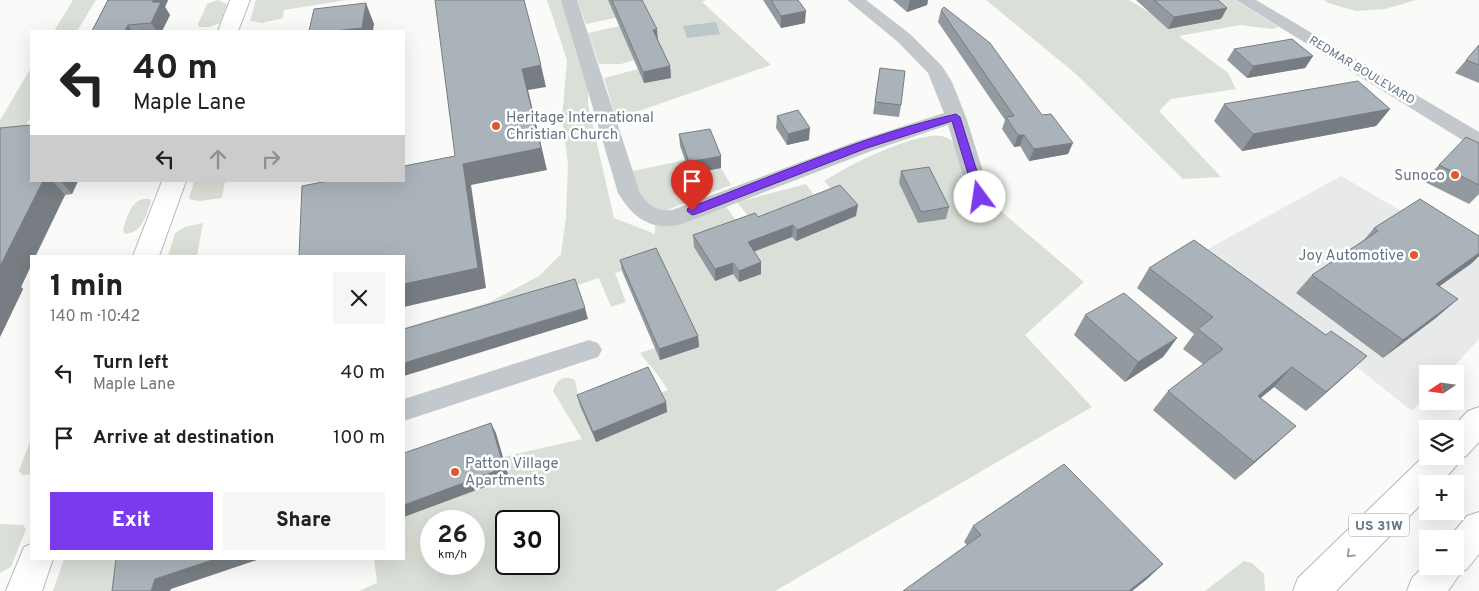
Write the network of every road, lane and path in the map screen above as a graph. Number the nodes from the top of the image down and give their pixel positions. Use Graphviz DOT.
graph roads {
  1 [pos="240,0"];
  2 [pos="569,0"];
  3 [pos="855,0"];
  4 [pos="1244,0"];
  5 [pos="228,30"];
  6 [pos="956,117"];
  7 [pos="1479,141"];
  8 [pos="174,182"];
  9 [pos="980,197"];
  10 [pos="146,255"];
  11 [pos="589,350"];
  12 [pos="405,410"];
  13 [pos="1479,421"];
  14 [pos="1464,437"];
  15 [pos="1436,465"];
  16 [pos="1479,528"];
  17 [pos="1464,546"];
  18 [pos="36,560"];
  19 [pos="1439,575"];
  20 [pos="24,591"];
  21 [pos="1311,591"];
  22 [pos="1425,591"];
  1 -- 5 [label="main road"];
  2 -- 6 [label="street"];
  3 -- 6 [label="street"];
  4 -- 7 [label="street, REDMAR BOULEVARD"];
  6 -- 9 [label="street"];
  8 -- 10 [label="main road"];
  11 -- 12 [label="street"];
  13 -- 14 [label="main road"];
  15 -- 21 [label="main road, US 31W, one-way"];
  16 -- 17 [label="main road"];
  18 -- 20 [label="main road"];
  19 -- 22 [label="main road"];
}
